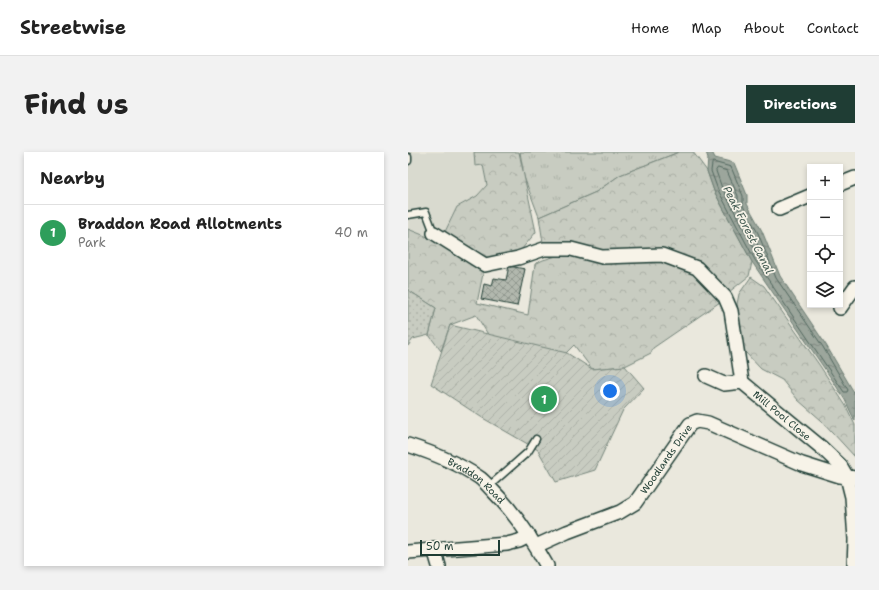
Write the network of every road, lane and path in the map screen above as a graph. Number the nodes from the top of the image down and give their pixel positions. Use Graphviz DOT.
graph roads {
  1 [pos="855,178"];
  2 [pos="843,183"];
  3 [pos="807,197"];
  4 [pos="779,209"];
  5 [pos="408,216"];
  6 [pos="434,233"];
  7 [pos="855,287"];
  8 [pos="843,304"];
  9 [pos="706,376"];
  10 [pos="742,382"];
  11 [pos="536,439"];
  12 [pos="408,444"];
  13 [pos="851,477"];
  14 [pos="488,487"];
  15 [pos="855,540"];
  16 [pos="533,541"];
  17 [pos="434,549"];
  18 [pos="408,552"];
  19 [pos="439,566"];
  20 [pos="547,566"];
  21 [pos="854,566"];
  1 -- 2 [label="street"];
  3 -- 4 [label="street"];
  5 -- 6 [label="lane"];
  6 -- 10 [label="street"];
  7 -- 8 [label="street"];
  9 -- 10 [label="street"];
  10 -- 13 [label="street, Mill Pool Close"];
  11 -- 14 [label="lane"];
  12 -- 14 [label="street, Braddon Road"];
  13 -- 15 [label="street"];
  13 -- 16 [label="street, Woodlands Drive"];
  14 -- 16 [label="street, Braddon Road"];
  15 -- 21 [label="street"];
  16 -- 17 [label="street, Woodlands Drive"];
  16 -- 20 [label="street, Braddon Road"];
  17 -- 18 [label="street, Woodlands Drive"];
  17 -- 19 [label="street"];
}
